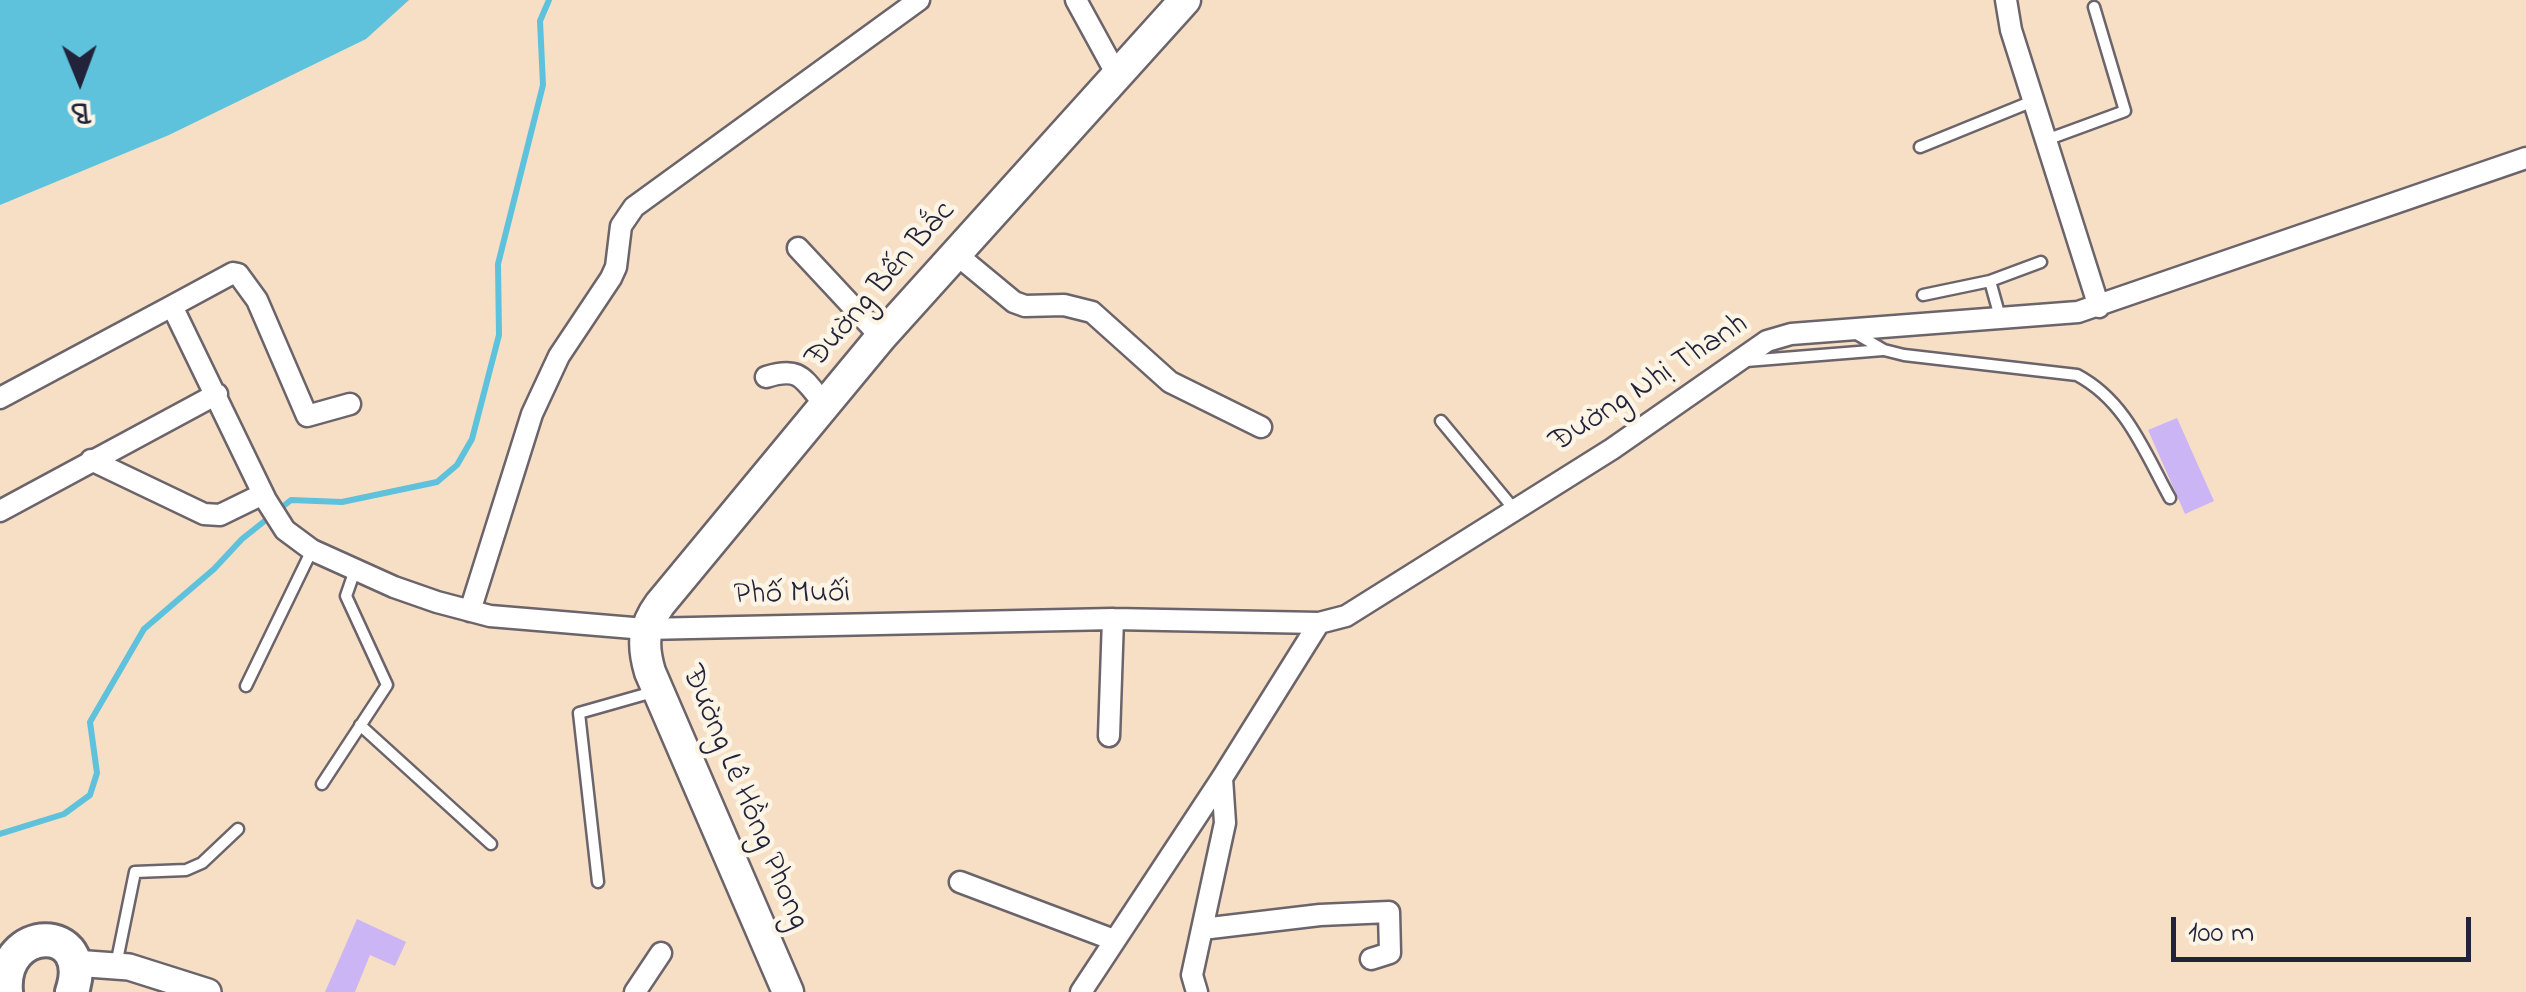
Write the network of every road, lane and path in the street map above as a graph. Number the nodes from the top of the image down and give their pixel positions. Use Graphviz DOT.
graph roads {
  1 [pos="920,0"];
  2 [pos="1076,0"];
  3 [pos="1185,0"];
  4 [pos="2006,0"];
  5 [pos="2094,7"];
  6 [pos="1117,75"];
  7 [pos="2034,101"];
  8 [pos="2046,140"];
  9 [pos="1920,147"];
  10 [pos="2526,158"];
  11 [pos="798,248"];
  12 [pos="956,254"];
  13 [pos="2041,262"];
  14 [pos="1990,282"];
  15 [pos="1924,294"];
  16 [pos="172,306"];
  17 [pos="2099,307"];
  18 [pos="2000,318"];
  19 [pos="1849,329"];
  20 [pos="881,337"];
  21 [pos="1884,350"];
  22 [pos="1736,362"];
  23 [pos="766,377"];
  24 [pos="217,394"];
  25 [pos="0,398"];
  26 [pos="350,404"];
  27 [pos="825,405"];
  28 [pos="1440,421"];
  29 [pos="1260,427"];
  30 [pos="91,460"];
  31 [pos="264,497"];
  32 [pos="2170,498"];
  33 [pos="1514,509"];
  34 [pos="0,511"];
  35 [pos="312,550"];
  36 [pos="355,570"];
  37 [pos="470,610"];
  38 [pos="1113,619"];
  39 [pos="1319,623"];
  40 [pos="645,629"];
  41 [pos="246,686"];
  42 [pos="658,690"];
  43 [pos="360,725"];
  44 [pos="1109,736"];
  45 [pos="1222,778"];
  46 [pos="322,784"];
  47 [pos="238,829"];
  48 [pos="490,844"];
  49 [pos="598,882"];
  50 [pos="960,882"];
  51 [pos="1202,929"];
  52 [pos="1114,940"];
  53 [pos="6,944"];
  54 [pos="661,952"];
  55 [pos="1371,959"];
  56 [pos="116,966"];
  57 [pos="73,977"];
  58 [pos="6,992"];
  59 [pos="208,992"];
  60 [pos="635,992"];
  61 [pos="788,992"];
  62 [pos="1081,992"];
  63 [pos="1197,992"];
  1 -- 37 [label="street"];
  2 -- 6 [label="street"];
  3 -- 6 [label="main road, Đường Bến Bắc"];
  4 -- 7 [label="street"];
  5 -- 8 [label="lane"];
  6 -- 12 [label="main road, Đường Bến Bắc"];
  7 -- 8 [label="street"];
  7 -- 9 [label="lane"];
  8 -- 17 [label="street"];
  10 -- 17 [label="street, Đường Nhị Thanh"];
  11 -- 20 [label="street"];
  12 -- 20 [label="main road, Đường Bến Bắc"];
  12 -- 29 [label="street"];
  13 -- 14 [label="lane"];
  14 -- 15 [label="lane"];
  14 -- 18 [label="lane"];
  16 -- 24 [label="street"];
  16 -- 25 [label="street"];
  16 -- 26 [label="street"];
  17 -- 18 [label="street, Đường Nhị Thanh"];
  18 -- 19 [label="street, Đường Nhị Thanh"];
  19 -- 21 [label="lane"];
  19 -- 22 [label="street, Đường Nhị Thanh"];
  20 -- 27 [label="main road, Đường Bến Bắc"];
  21 -- 22 [label="lane"];
  21 -- 32 [label="lane"];
  22 -- 33 [label="street, Đường Nhị Thanh"];
  23 -- 27 [label="street"];
  24 -- 30 [label="street"];
  24 -- 31 [label="street"];
  27 -- 40 [label="main road, Đường Bến Bắc"];
  28 -- 33 [label="lane"];
  30 -- 31 [label="street"];
  30 -- 34 [label="street"];
  31 -- 35 [label="street, Phố Muối"];
  33 -- 39 [label="street, Đường Nhị Thanh"];
  35 -- 36 [label="street, Phố Muối"];
  35 -- 41 [label="lane"];
  36 -- 37 [label="street, Phố Muối"];
  36 -- 43 [label="lane"];
  37 -- 40 [label="street, Phố Muối"];
  38 -- 39 [label="street, Phố Muối"];
  38 -- 40 [label="street, Phố Muối"];
  38 -- 44 [label="street"];
  39 -- 45 [label="street"];
  40 -- 42 [label="main road, Đường Lê Hồng Phong"];
  42 -- 49 [label="lane"];
  42 -- 61 [label="main road, Đường Lê Hồng Phong"];
  43 -- 46 [label="lane"];
  43 -- 48 [label="lane"];
  45 -- 51 [label="street"];
  45 -- 52 [label="street"];
  47 -- 56 [label="lane"];
  50 -- 52 [label="street"];
  51 -- 55 [label="street"];
  51 -- 63 [label="street"];
  52 -- 62 [label="street"];
  53 -- 57 [label="main road"];
  53 -- 58 [label="main road"];
  54 -- 60 [label="street"];
  56 -- 57 [label="street"];
  56 -- 59 [label="street"];
}
